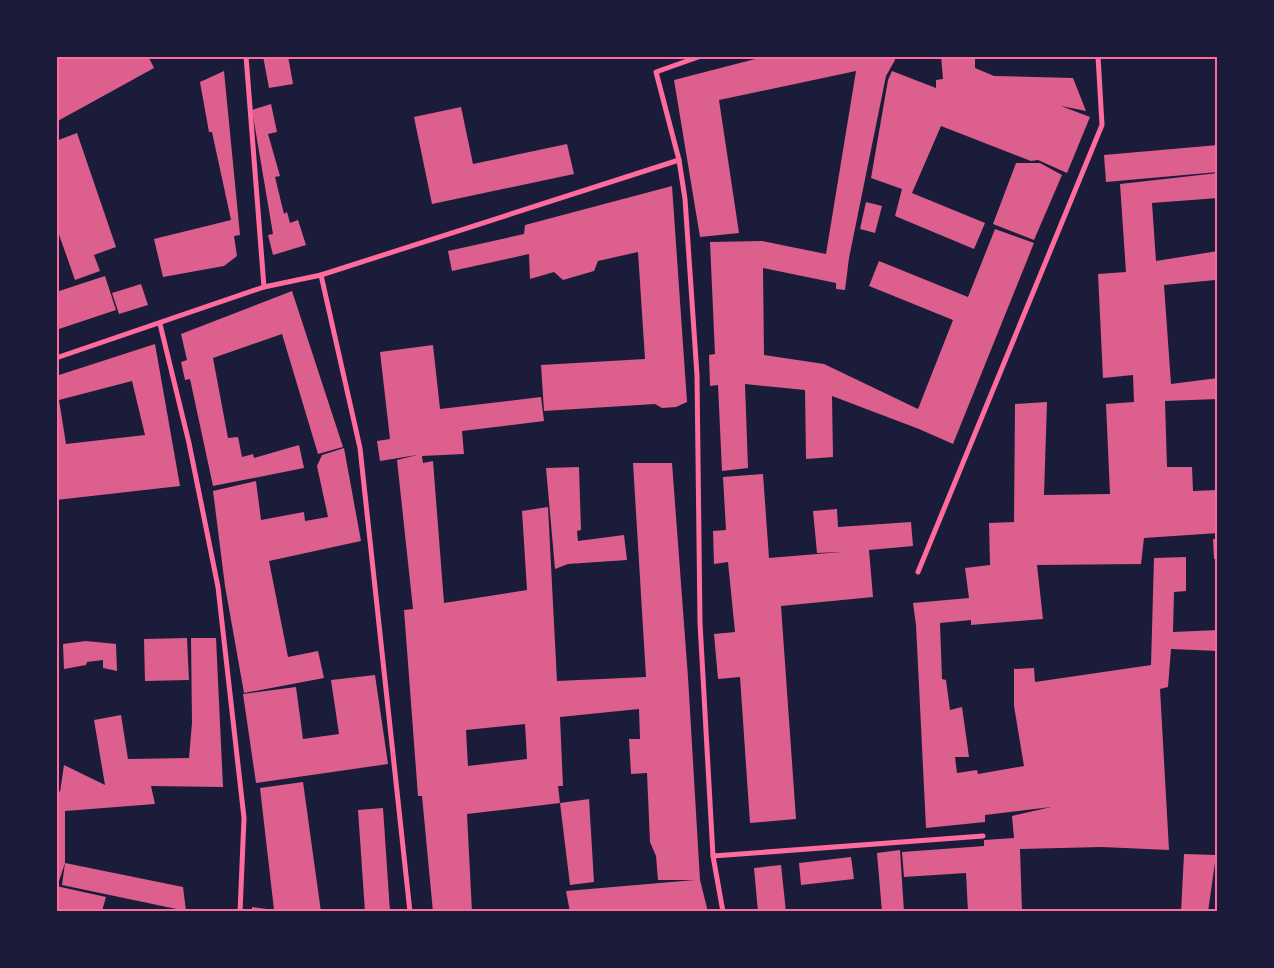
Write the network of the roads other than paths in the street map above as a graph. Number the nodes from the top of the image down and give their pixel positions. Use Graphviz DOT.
graph roads {
  1 [pos="246,56"];
  2 [pos="701,56"];
  3 [pos="1098,56"];
  4 [pos="678,160"];
  5 [pos="321,275"];
  6 [pos="264,287"];
  7 [pos="160,324"];
  8 [pos="56,358"];
  9 [pos="918,572"];
  10 [pos="983,836"];
  11 [pos="713,856"];
  12 [pos="240,912"];
  13 [pos="410,912"];
  14 [pos="723,912"];
  1 -- 6 [label="street"];
  2 -- 4 [label="street"];
  3 -- 9 [label="street"];
  4 -- 5 [label="street"];
  4 -- 11 [label="street"];
  5 -- 6 [label="street"];
  5 -- 13 [label="street"];
  6 -- 7 [label="street"];
  7 -- 8 [label="street"];
  7 -- 12 [label="street"];
  10 -- 11 [label="street"];
  11 -- 14 [label="street"];
}
